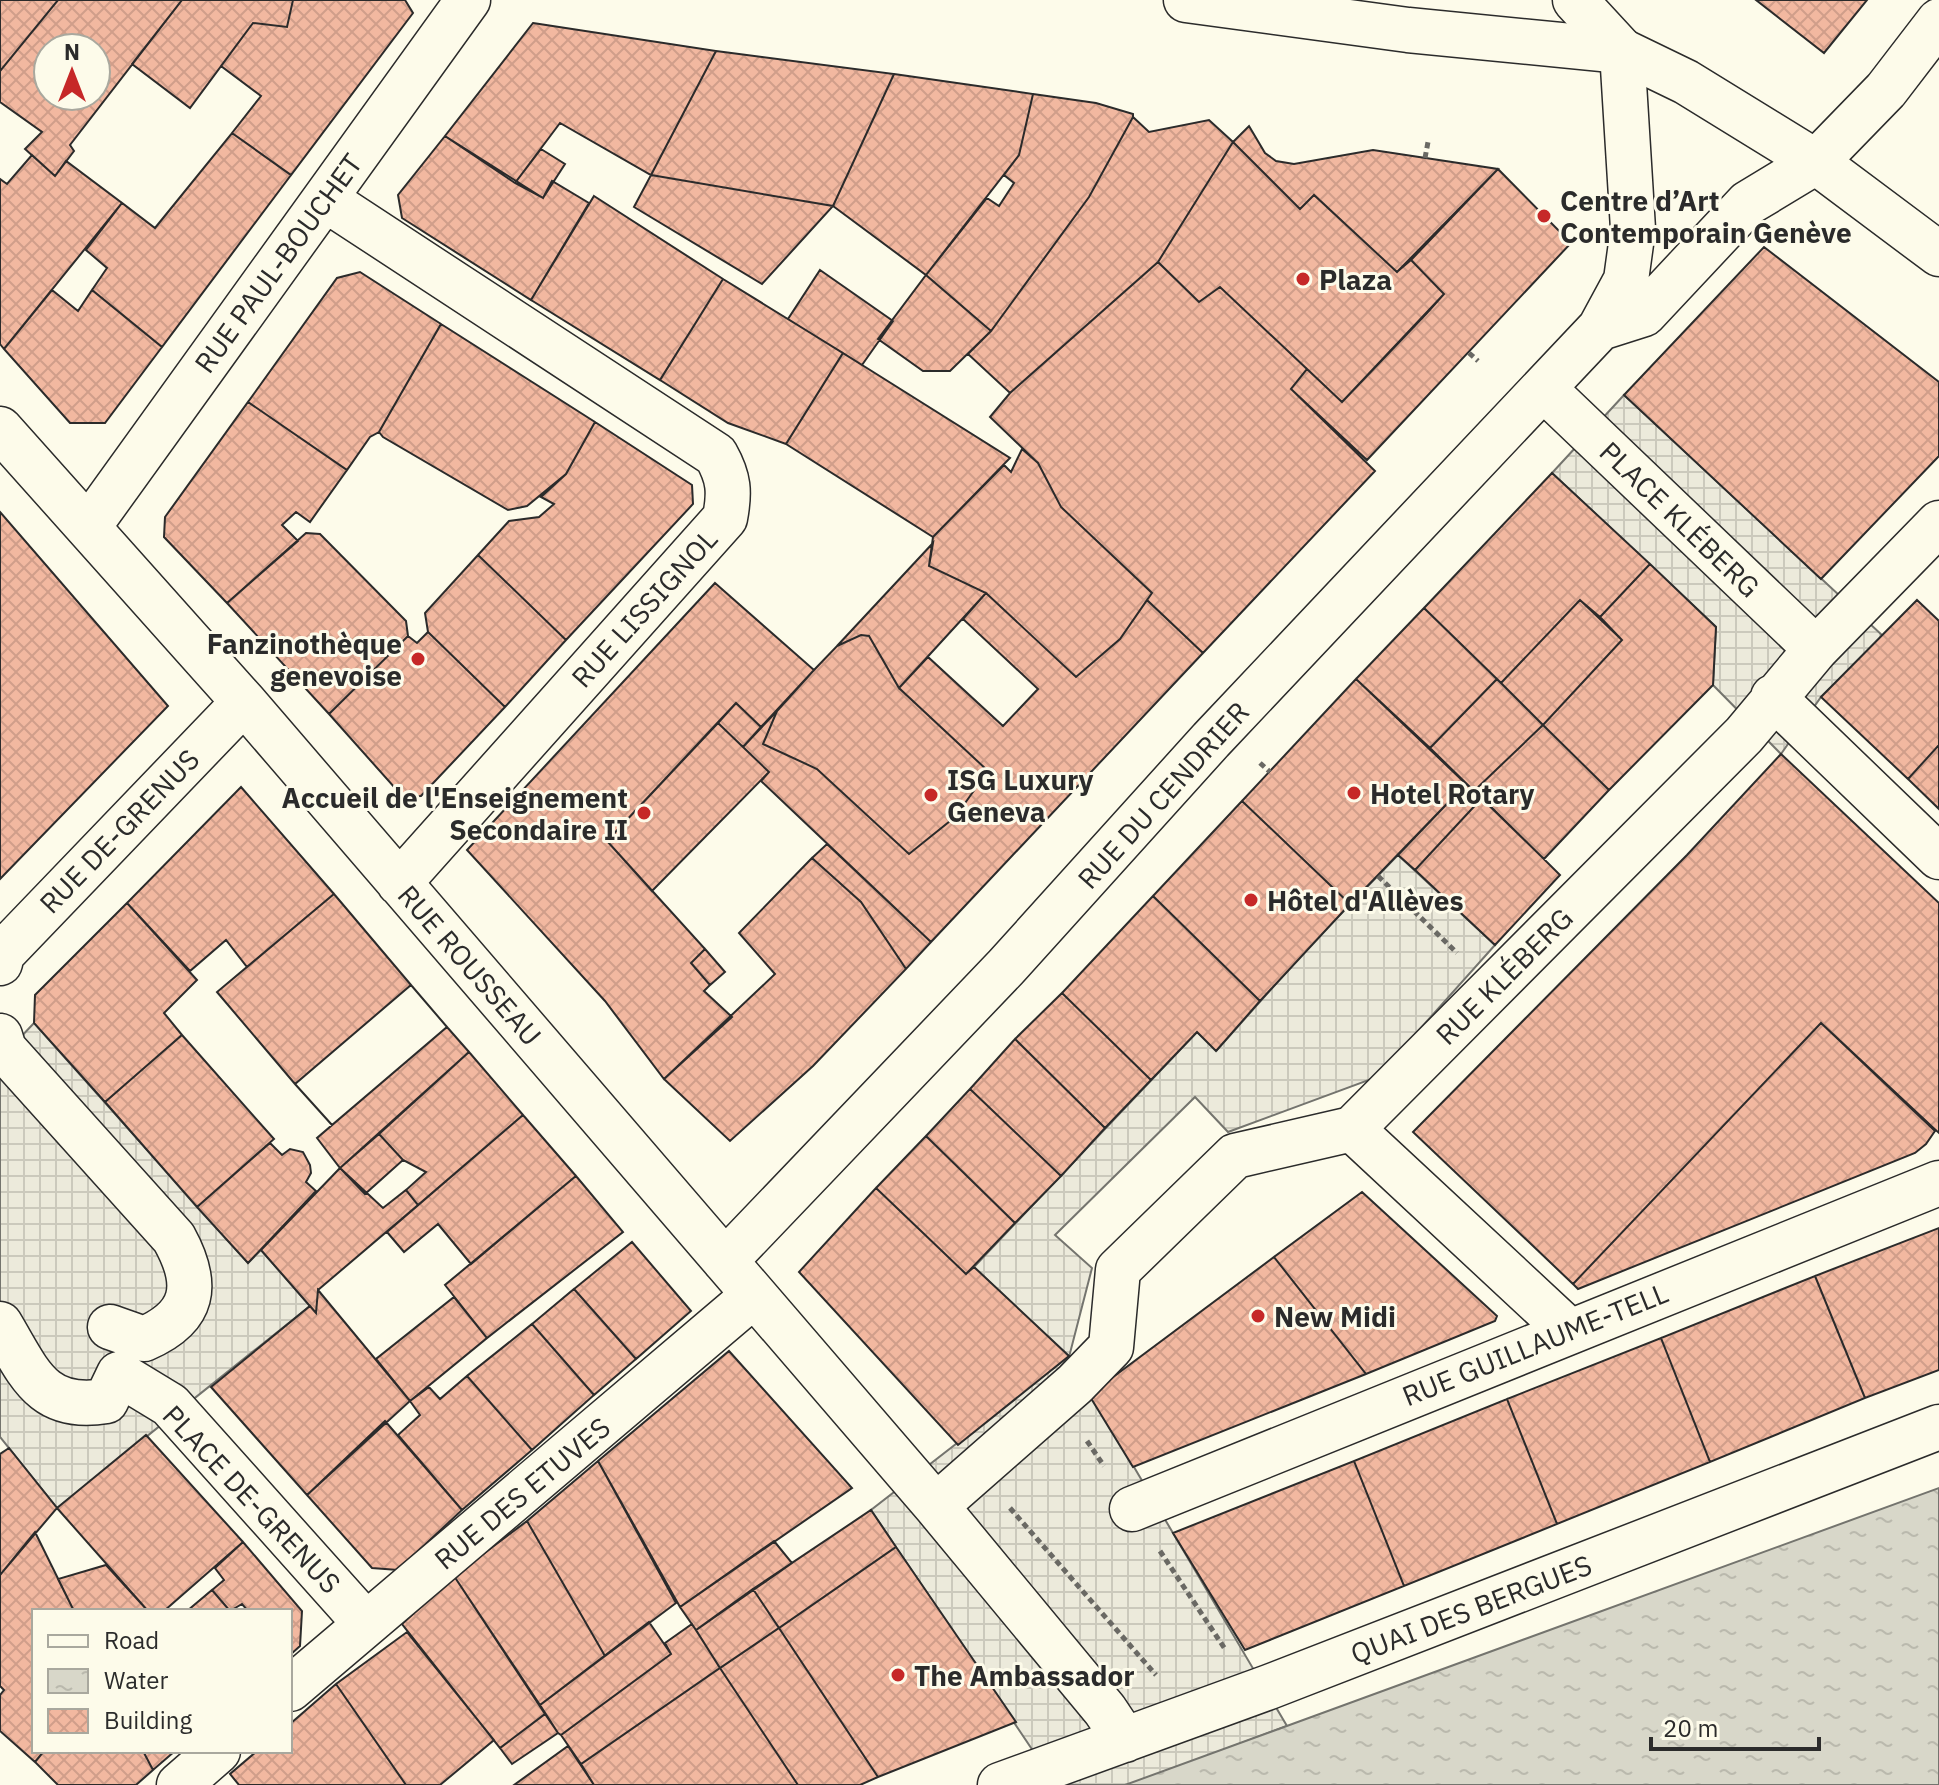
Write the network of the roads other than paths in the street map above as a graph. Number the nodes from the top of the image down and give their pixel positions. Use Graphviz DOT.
graph roads {
  1 [pos="468,0"];
  2 [pos="1186,0"];
  3 [pos="1575,0"];
  4 [pos="1939,21"];
  5 [pos="1622,51"];
  6 [pos="1816,162"];
  7 [pos="325,199"];
  8 [pos="1939,254"];
  9 [pos="1600,328"];
  10 [pos="1544,389"];
  11 [pos="0,429"];
  12 [pos="1939,523"];
  13 [pos="89,526"];
  14 [pos="1816,649"];
  15 [pos="1773,697"];
  16 [pos="244,702"];
  17 [pos="1939,857"];
  18 [pos="399,883"];
  19 [pos="0,963"];
  20 [pos="1,1044"];
  21 [pos="1352,1129"];
  22 [pos="1939,1183"];
  23 [pos="725,1261"];
  24 [pos="753,1296"];
  25 [pos="0,1324"];
  26 [pos="110,1327"];
  27 [pos="1568,1330"];
  28 [pos="1939,1427"];
  29 [pos="936,1506"];
  30 [pos="1132,1509"];
  31 [pos="366,1624"];
  32 [pos="292,1687"];
  33 [pos="1125,1740"];
  34 [pos="216,1753"];
  35 [pos="179,1785"];
  36 [pos="1000,1785"];
  1 -- 7 [label="street, RUE PAUL-BOUCHET"];
  2 -- 5 [label="street"];
  3 -- 5 [label="street"];
  4 -- 6 [label="street, RUE DU CENDRIER"];
  5 -- 6 [label="street"];
  5 -- 9 [label="street, RUE DU CENDRIER"];
  6 -- 8 [label="street"];
  6 -- 9 [label="street, RUE DU CENDRIER"];
  7 -- 13 [label="street, RUE PAUL-BOUCHET"];
  7 -- 18 [label="street, RUE LISSIGNOL"];
  9 -- 10 [label="street, RUE DU CENDRIER"];
  10 -- 14 [label="street, PLACE KLÉBERG"];
  10 -- 23 [label="street, RUE DU CENDRIER"];
  11 -- 13 [label="street, RUE ROUSSEAU"];
  12 -- 14 [label="street, RUE KLÉBERG"];
  13 -- 16 [label="street, RUE ROUSSEAU"];
  14 -- 15 [label="street, RUE KLÉBERG"];
  15 -- 17 [label="street"];
  15 -- 21 [label="street, RUE KLÉBERG"];
  16 -- 18 [label="street, RUE ROUSSEAU"];
  16 -- 19 [label="street, RUE DE-GRENUS"];
  18 -- 23 [label="street, RUE ROUSSEAU"];
  20 -- 26 [label="street"];
  21 -- 27 [label="street"];
  21 -- 29 [label="street"];
  22 -- 27 [label="street, RUE GUILLAUME-TELL"];
  23 -- 24 [label="street, RUE ROUSSEAU"];
  24 -- 29 [label="street, RUE ROUSSEAU"];
  24 -- 31 [label="street, RUE DES ETUVES"];
  25 -- 31 [label="street, PLACE DE-GRENUS"];
  27 -- 30 [label="street, RUE GUILLAUME-TELL"];
  28 -- 33 [label="street, QUAI DES BERGUES"];
  29 -- 33 [label="street, RUE ROUSSEAU"];
  31 -- 32 [label="street, RUE DES ETUVES"];
  33 -- 36 [label="street, QUAI DES BERGUES"];
  34 -- 35 [label="street"];
}
